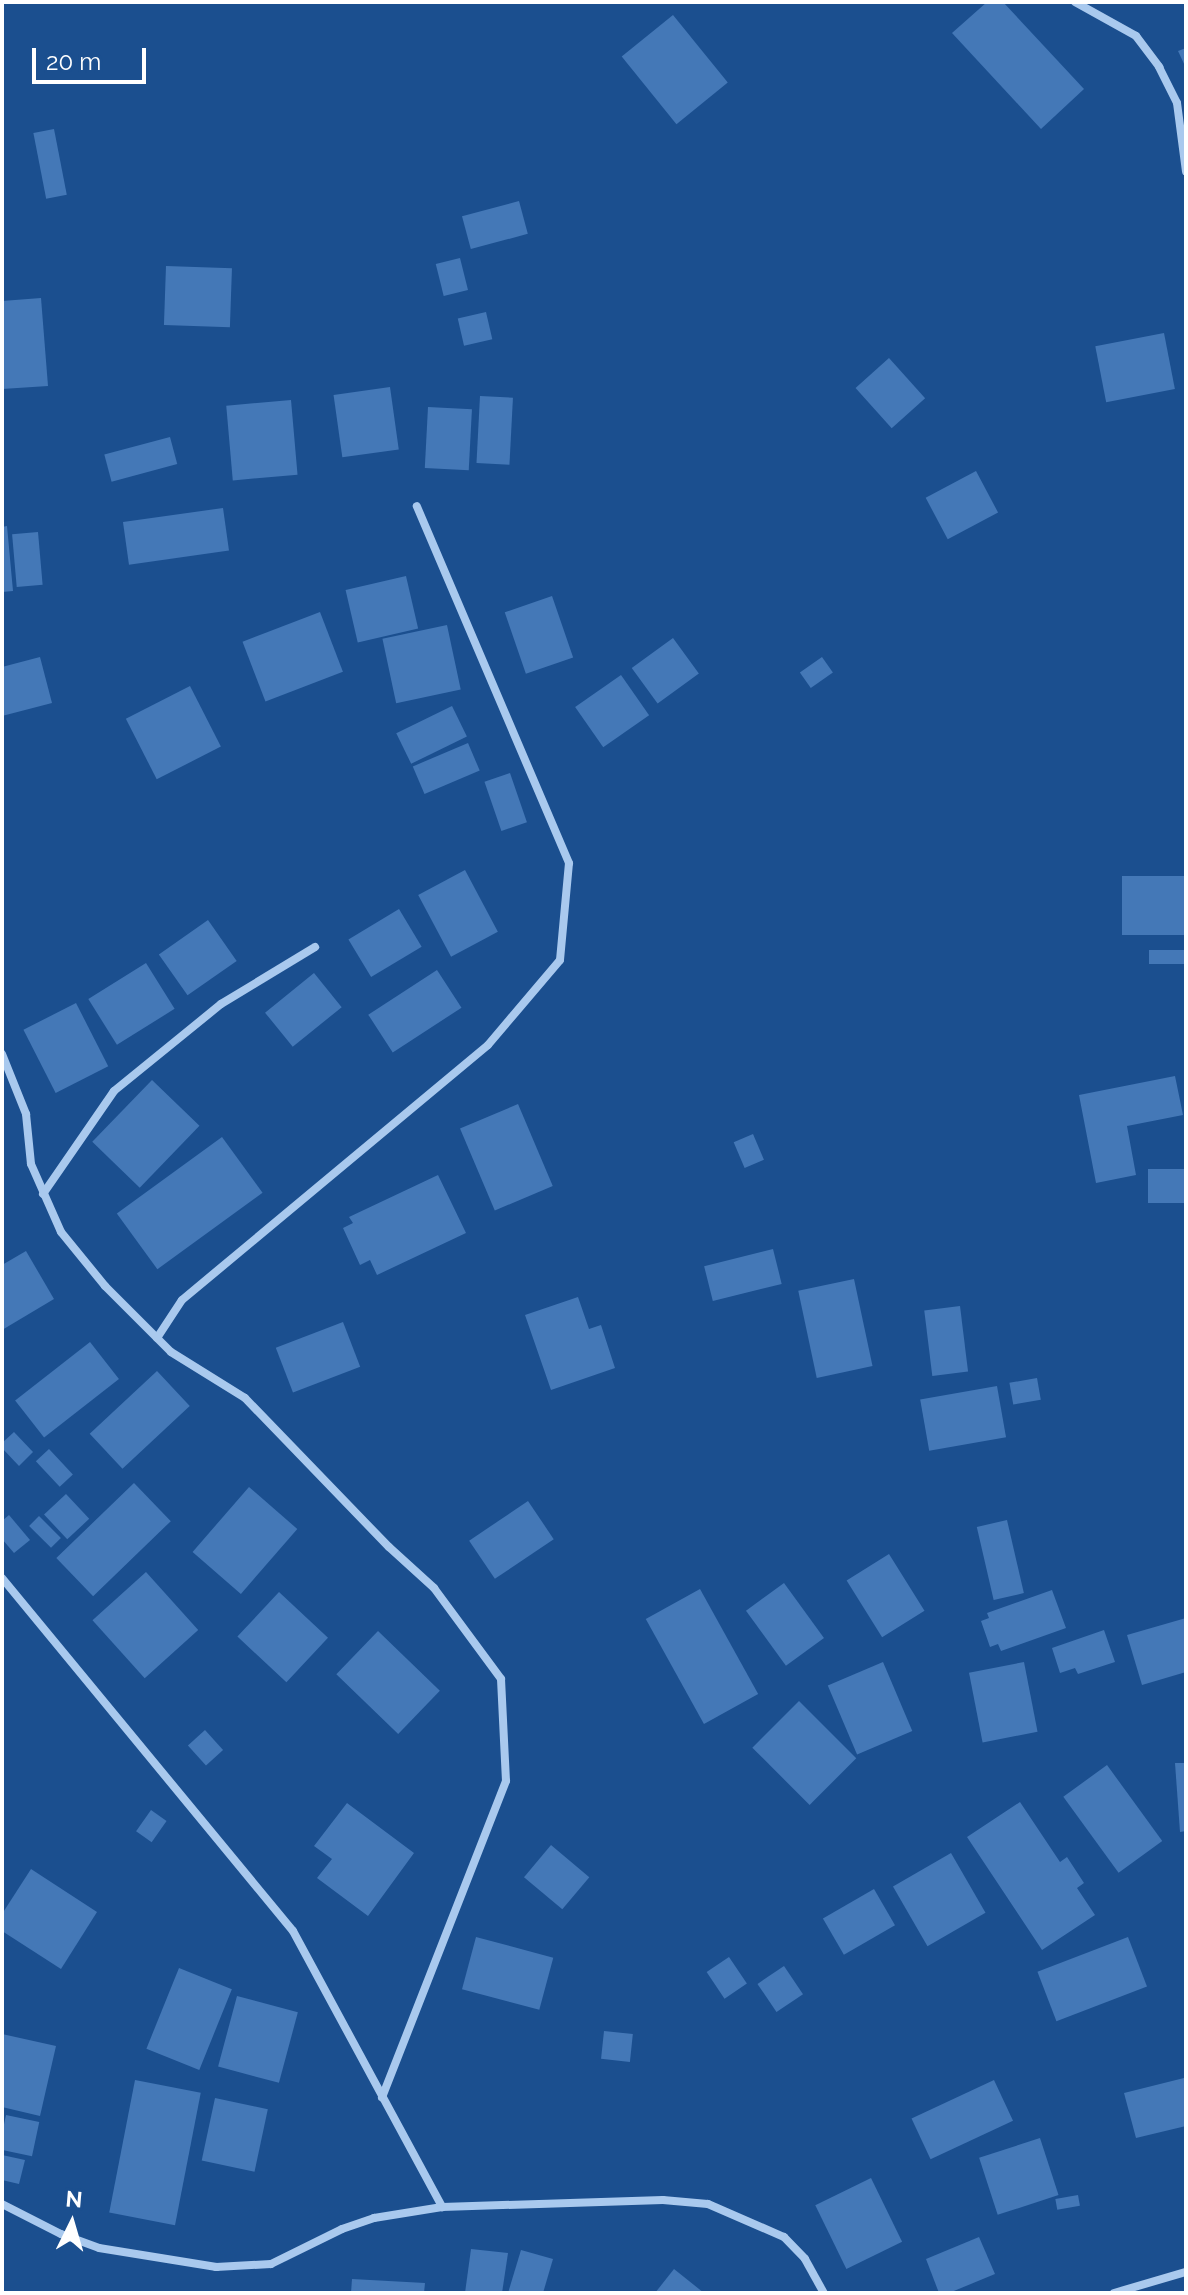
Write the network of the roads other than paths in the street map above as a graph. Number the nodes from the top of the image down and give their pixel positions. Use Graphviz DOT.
graph roads {
  1 [pos="1075,2"];
  2 [pos="1186,171"];
  3 [pos="417,506"];
  4 [pos="315,947"];
  5 [pos="4,1061"];
  6 [pos="43,1194"];
  7 [pos="157,1338"];
  8 [pos="2,1578"];
  9 [pos="382,2098"];
  10 [pos="2,2204"];
  11 [pos="442,2207"];
  12 [pos="1186,2272"];
  13 [pos="824,2293"];
  14 [pos="1114,2293"];
  1 -- 2 [label="street"];
  3 -- 7 [label="street"];
  4 -- 6 [label="street"];
  5 -- 6 [label="street"];
  6 -- 7 [label="street"];
  7 -- 9 [label="street"];
  8 -- 9 [label="street"];
  9 -- 11 [label="street"];
  10 -- 11 [label="street"];
  11 -- 13 [label="street"];
  12 -- 14 [label="street"];
}
